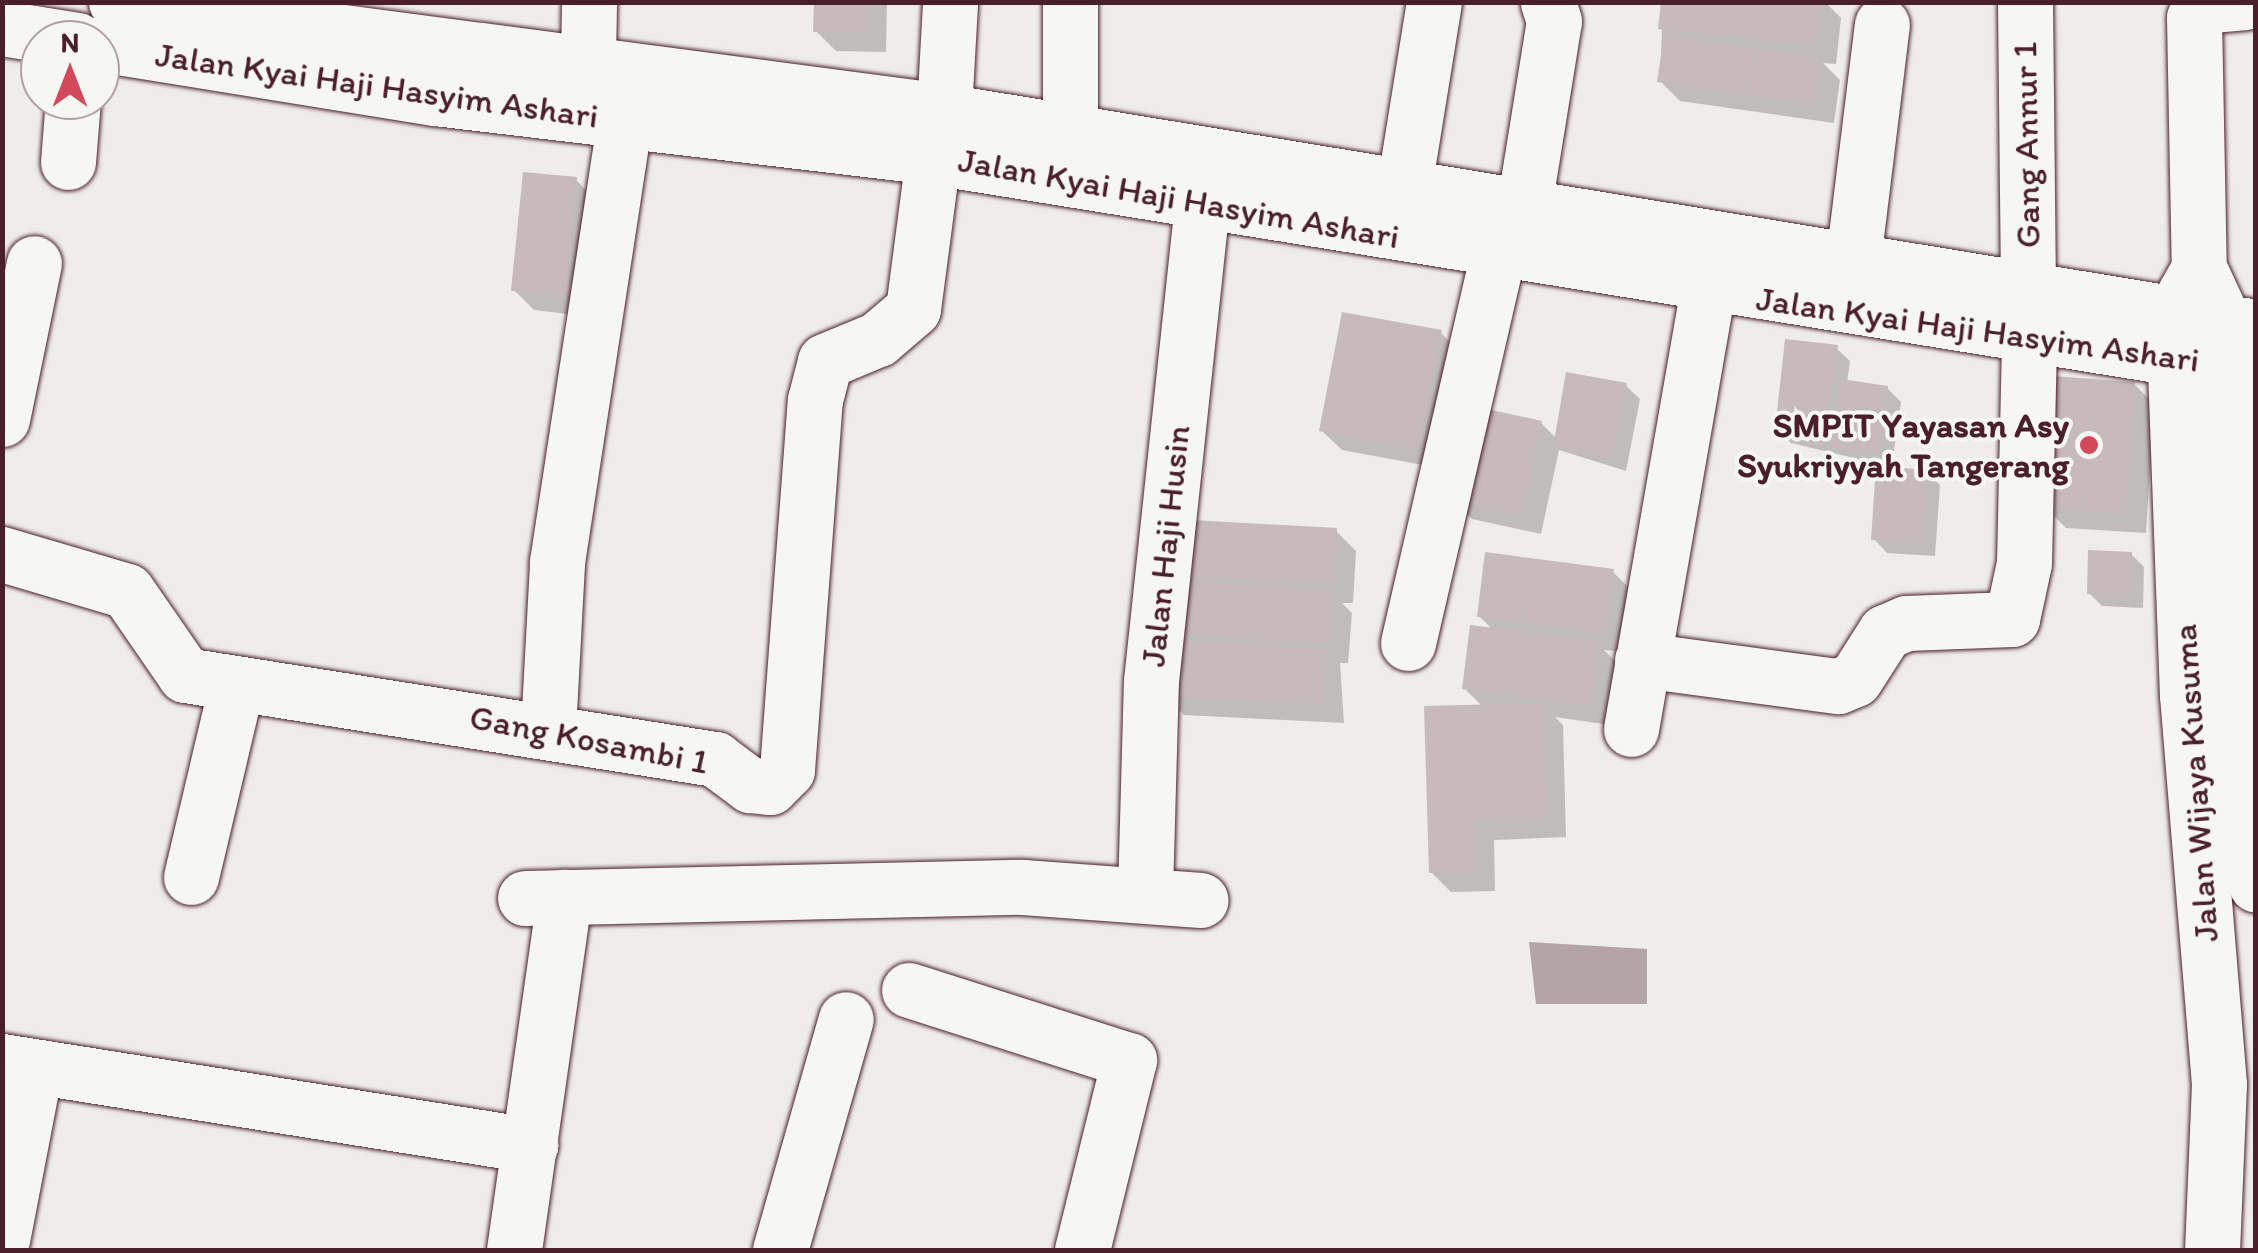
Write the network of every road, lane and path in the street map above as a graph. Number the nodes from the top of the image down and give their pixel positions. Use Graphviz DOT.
graph roads {
  1 [pos="116,2"];
  2 [pos="589,2"];
  3 [pos="950,2"];
  4 [pos="1070,2"];
  5 [pos="1416,2"];
  6 [pos="1434,2"];
  7 [pos="1548,2"];
  8 [pos="2025,2"];
  9 [pos="2246,2"];
  10 [pos="1882,25"];
  11 [pos="120,46"];
  12 [pos="600,100"];
  13 [pos="71,120"];
  14 [pos="1070,130"];
  15 [pos="938,134"];
  16 [pos="68,162"];
  17 [pos="1395,185"];
  18 [pos="1202,200"];
  19 [pos="1511,230"];
  20 [pos="1852,260"];
  21 [pos="34,263"];
  22 [pos="1708,288"];
  23 [pos="2028,312"];
  24 [pos="2215,332"];
  25 [pos="2,419"];
  26 [pos="2,554"];
  27 [pos="1408,643"];
  28 [pos="1642,660"];
  29 [pos="238,682"];
  30 [pos="2210,690"];
  31 [pos="1631,728"];
  32 [pos="548,730"];
  33 [pos="191,877"];
  34 [pos="2256,885"];
  35 [pos="1145,893"];
  36 [pos="1201,900"];
  37 [pos="908,990"];
  38 [pos="846,1019"];
  39 [pos="19,1065"];
  40 [pos="530,1145"];
  41 [pos="2,1240"];
  42 [pos="514,1250"];
  43 [pos="780,1250"];
  44 [pos="1082,1250"];
  45 [pos="2212,1250"];
  1 -- 12 [label="street, Jalan Kyai Haji Hasyim Ashari"];
  2 -- 12 [label="street"];
  3 -- 15 [label="street, Gang Kosambi 1"];
  4 -- 14 [label="street"];
  5 -- 17 [label="street"];
  6 -- 17 [label="street"];
  7 -- 19 [label="street"];
  8 -- 23 [label="street, Gang Annur 1"];
  9 -- 24 [label="street, Jalan Wijaya Kusuma"];
  10 -- 20 [label="street"];
  11 -- 12 [label="street, Jalan Kyai Haji Hasyim Ashari"];
  12 -- 15 [label="street, Jalan Kyai Haji Hasyim Ashari"];
  12 -- 32 [label="street"];
  13 -- 16 [label="street"];
  14 -- 15 [label="street, Jalan Kyai Haji Hasyim Ashari"];
  14 -- 17 [label="street, Jalan Kyai Haji Hasyim Ashari"];
  15 -- 18 [label="street, Jalan Kyai Haji Hasyim Ashari"];
  15 -- 32 [label="street, Gang Kosambi 1"];
  17 -- 19 [label="street, Jalan Kyai Haji Hasyim Ashari"];
  18 -- 19 [label="street, Jalan Kyai Haji Hasyim Ashari"];
  18 -- 35 [label="street, Jalan Haji Husin"];
  19 -- 20 [label="street, Jalan Kyai Haji Hasyim Ashari"];
  19 -- 22 [label="street, Jalan Kyai Haji Hasyim Ashari"];
  19 -- 27 [label="street"];
  20 -- 23 [label="street, Jalan Kyai Haji Hasyim Ashari"];
  21 -- 25 [label="street"];
  22 -- 23 [label="street, Jalan Kyai Haji Hasyim Ashari"];
  22 -- 28 [label="street"];
  23 -- 24 [label="street, Jalan Kyai Haji Hasyim Ashari"];
  23 -- 28 [label="street, Gang Annur 1"];
  24 -- 30 [label="street, Jalan Wijaya Kusuma"];
  26 -- 29 [label="street, Gang Kosambi 1"];
  28 -- 31 [label="street"];
  29 -- 32 [label="street, Gang Kosambi 1"];
  29 -- 33 [label="street"];
  30 -- 34 [label="street, Jalan Wijaya Kusuma"];
  30 -- 45 [label="street, Jalan Wijaya Kusuma"];
  35 -- 36 [label="street"];
  35 -- 40 [label="street"];
  37 -- 44 [label="street"];
  38 -- 43 [label="street"];
  39 -- 40 [label="street"];
  39 -- 41 [label="street"];
  40 -- 42 [label="street"];
}
